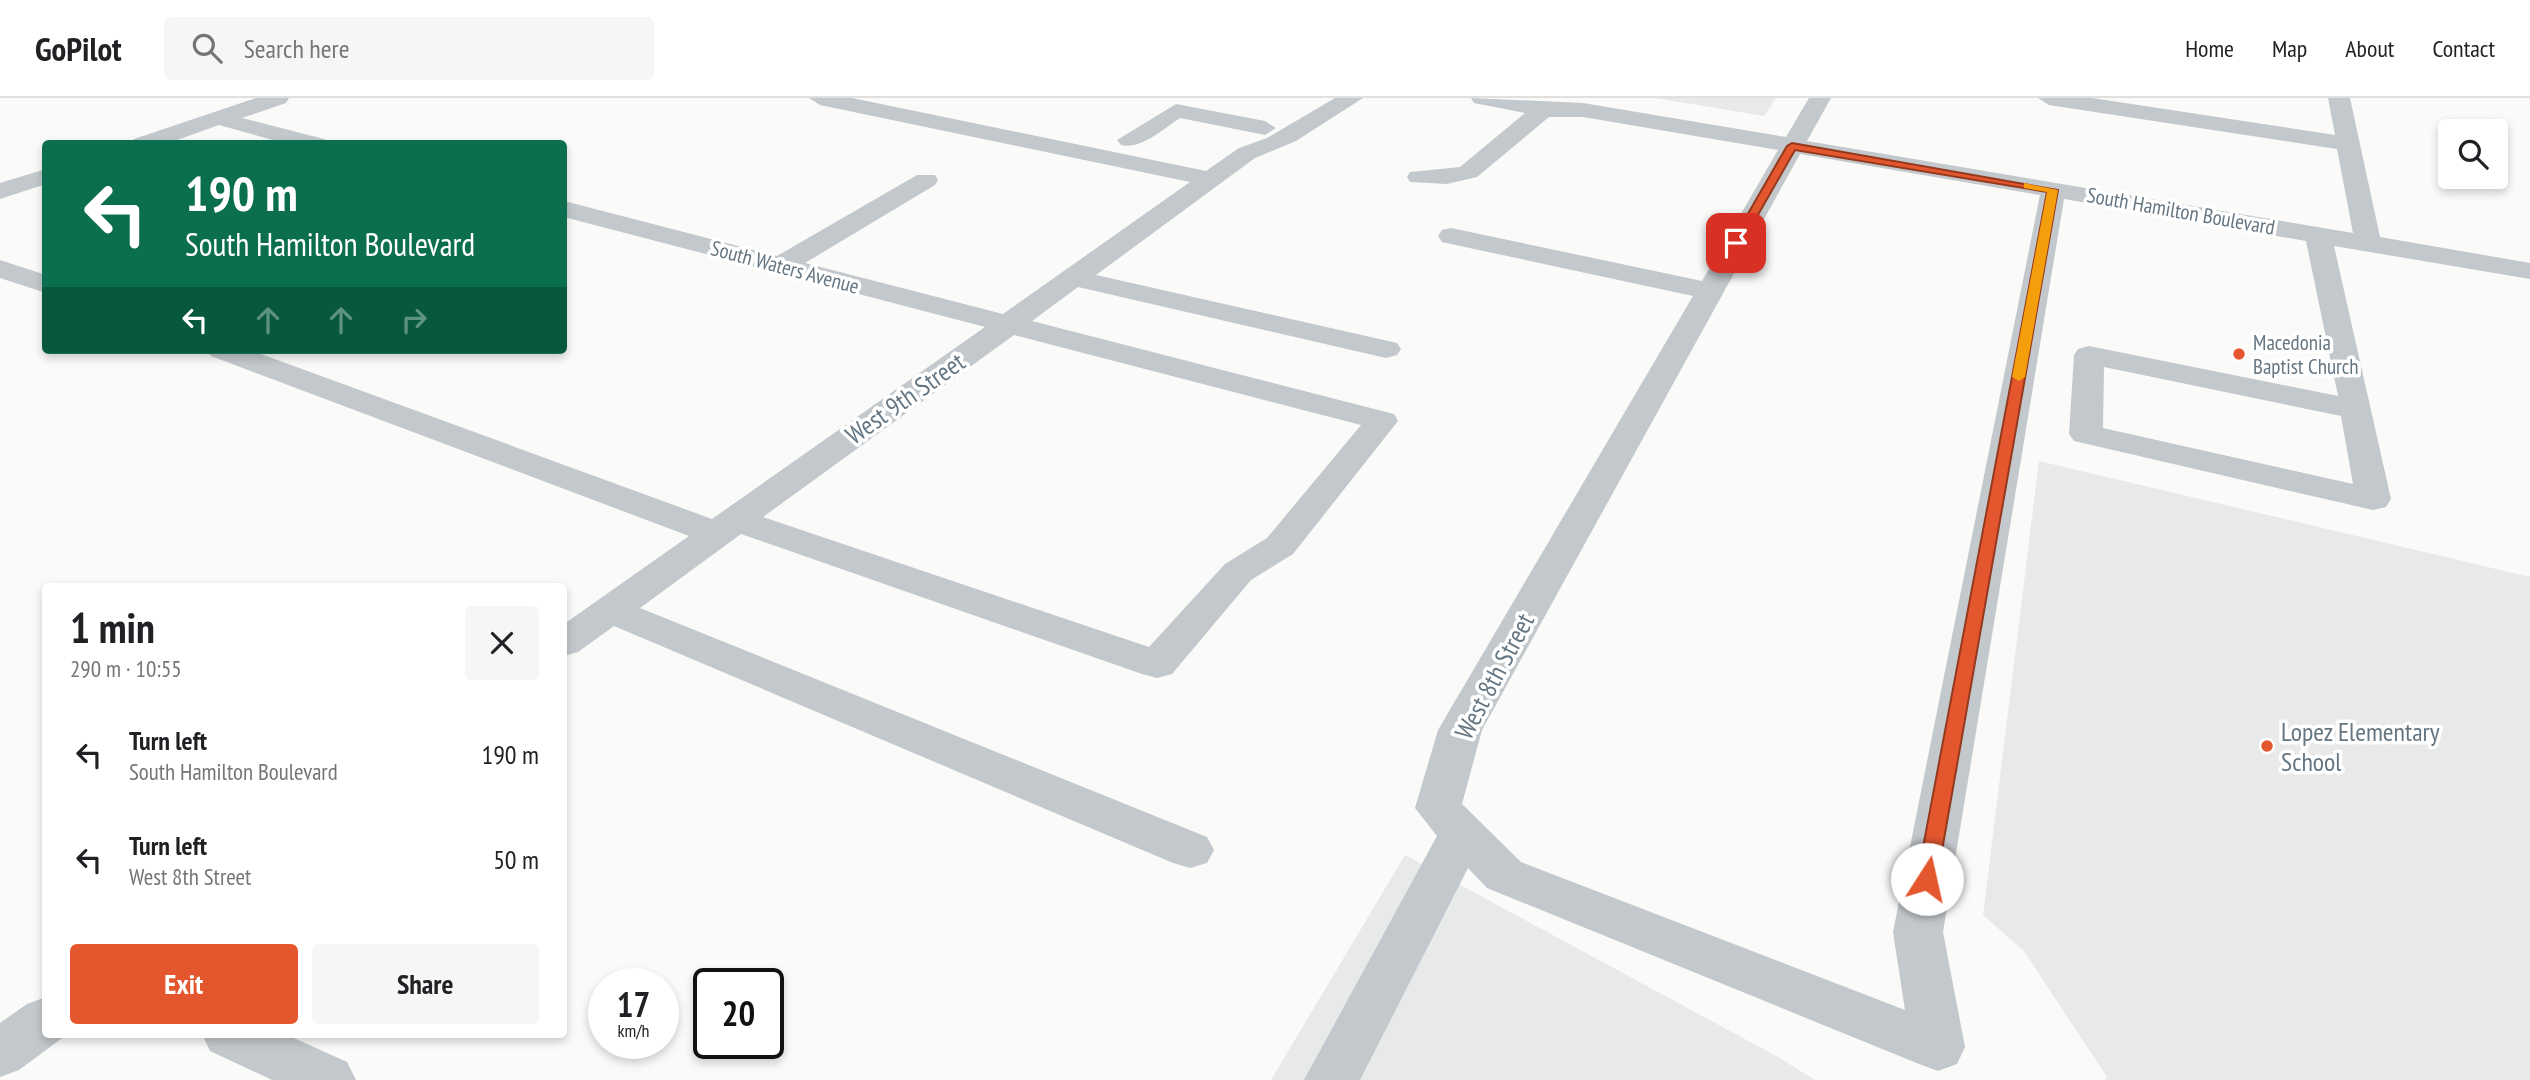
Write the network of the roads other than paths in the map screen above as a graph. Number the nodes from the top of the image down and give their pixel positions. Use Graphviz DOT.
graph roads {
  1 [pos="278,98"];
  2 [pos="820,98"];
  3 [pos="1352,98"];
  4 [pos="1482,98"];
  5 [pos="1820,98"];
  6 [pos="2049,98"];
  7 [pos="2339,98"];
  8 [pos="2089,101"];
  9 [pos="1549,104"];
  10 [pos="1289,109"];
  11 [pos="218,118"];
  12 [pos="1265,128"];
  13 [pos="154,140"];
  14 [pos="301,140"];
  15 [pos="1129,140"];
  16 [pos="2348,144"];
  17 [pos="1792,146"];
  18 [pos="1247,153"];
  19 [pos="42,177"];
  20 [pos="1419,177"];
  21 [pos="1210,179"];
  22 [pos="926,180"];
  23 [pos="2053,190"];
  24 [pos="0,191"];
  25 [pos="567,210"];
  26 [pos="2318,234"];
  27 [pos="1451,236"];
  28 [pos="2368,243"];
  29 [pos="780,266"];
  30 [pos="2530,271"];
  31 [pos="1074,278"];
  32 [pos="1709,291"];
  33 [pos="1006,326"];
  34 [pos="1386,349"];
  35 [pos="233,354"];
  36 [pos="2356,410"];
  37 [pos="724,526"];
  38 [pos="609,610"];
  39 [pos="567,641"];
  40 [pos="1462,833"];
  41 [pos="1190,850"];
  42 [pos="42,1023"];
  43 [pos="238,1038"];
  44 [pos="0,1053"];
  45 [pos="328,1080"];
  46 [pos="1332,1080"];
  1 -- 11 [label="street"];
  2 -- 21 [label="street"];
  3 -- 18 [label="street, West 9th Street"];
  4 -- 9 [label="street, South Hamilton Boulevard"];
  5 -- 17 [label="street, West 8th Street"];
  6 -- 8 [label="street"];
  7 -- 16 [label="street"];
  8 -- 16 [label="street"];
  9 -- 17 [label="street, South Hamilton Boulevard"];
  9 -- 20 [label="street"];
  10 -- 12 [label="street, West 9th Street"];
  11 -- 13 [label="street"];
  11 -- 14 [label="street"];
  12 -- 15 [label="street"];
  12 -- 18 [label="street, West 9th Street"];
  16 -- 28 [label="street"];
  17 -- 23 [label="street, South Hamilton Boulevard"];
  17 -- 32 [label="street, West 8th Street"];
  18 -- 21 [label="street, West 9th Street"];
  19 -- 24 [label="street"];
  21 -- 31 [label="street, West 9th Street"];
  22 -- 29 [label="street"];
  23 -- 26 [label="street, South Hamilton Boulevard"];
  23 -- 40 [label="street, West 8th Street"];
  25 -- 29 [label="street, South Waters Avenue"];
  26 -- 28 [label="street, South Hamilton Boulevard"];
  26 -- 36 [label="street"];
  27 -- 32 [label="street"];
  28 -- 30 [label="street, South Hamilton Boulevard"];
  29 -- 33 [label="street, South Waters Avenue"];
  31 -- 33 [label="street, West 9th Street"];
  31 -- 34 [label="street"];
  32 -- 40 [label="street, West 8th Street"];
  33 -- 37 [label="street, West 9th Street"];
  33 -- 37 [label="street, South Waters Avenue"];
  35 -- 37 [label="street"];
  36 -- 36 [label="street"];
  37 -- 38 [label="street, West 9th Street"];
  38 -- 39 [label="street, West 9th Street"];
  38 -- 41 [label="street"];
  40 -- 46 [label="street"];
  42 -- 44 [label="street"];
  43 -- 45 [label="street"];
}
